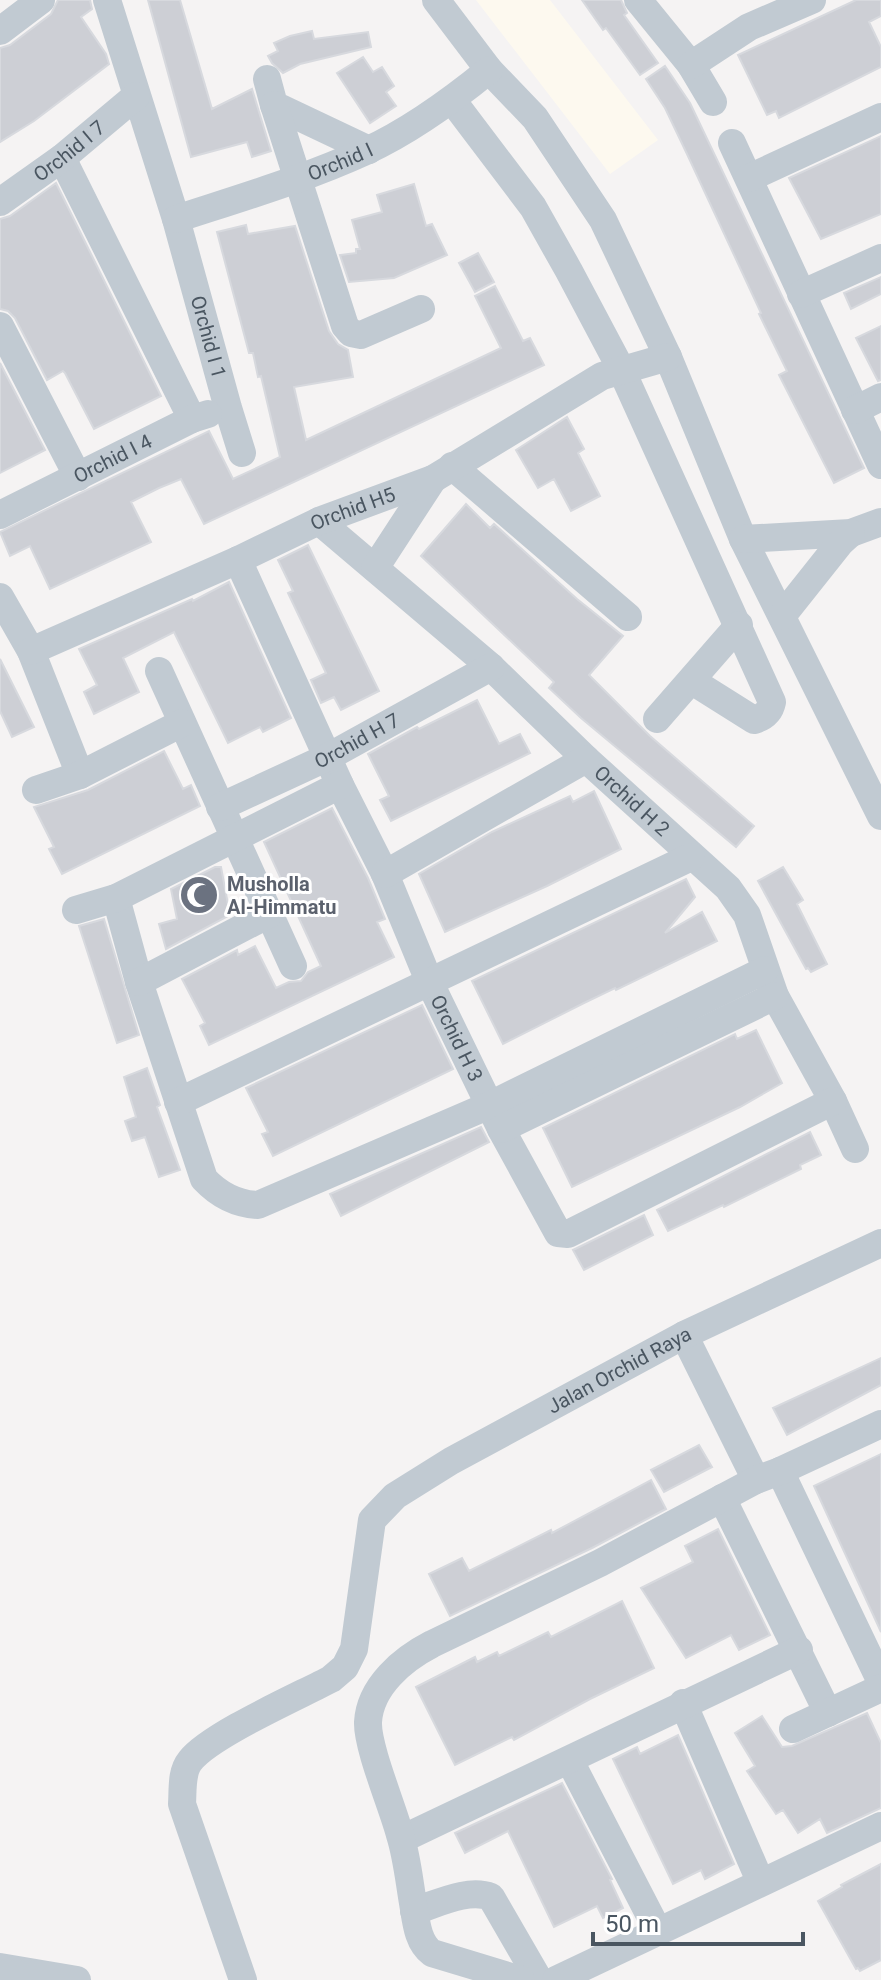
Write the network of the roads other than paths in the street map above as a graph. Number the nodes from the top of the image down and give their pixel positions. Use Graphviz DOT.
graph roads {
  1 [pos="41,0"];
  2 [pos="107,0"];
  3 [pos="436,0"];
  4 [pos="638,0"];
  5 [pos="776,0"];
  6 [pos="812,0"];
  7 [pos="749,27"];
  8 [pos="0,31"];
  9 [pos="691,65"];
  10 [pos="489,70"];
  11 [pos="136,96"];
  12 [pos="452,100"];
  13 [pos="713,102"];
  14 [pos="881,117"];
  15 [pos="732,143"];
  16 [pos="369,150"];
  17 [pos="62,158"];
  18 [pos="749,178"];
  19 [pos="298,179"];
  20 [pos="0,202"];
  21 [pos="176,219"];
  22 [pos="881,258"];
  23 [pos="801,294"];
  24 [pos="421,309"];
  25 [pos="0,326"];
  26 [pos="668,357"];
  27 [pos="621,369"];
  28 [pos="881,397"];
  29 [pos="228,408"];
  30 [pos="855,410"];
  31 [pos="192,419"];
  32 [pos="242,453"];
  33 [pos="881,465"];
  34 [pos="442,472"];
  35 [pos="78,477"];
  36 [pos="0,515"];
  37 [pos="319,521"];
  38 [pos="881,522"];
  39 [pos="843,537"];
  40 [pos="754,538"];
  41 [pos="238,560"];
  42 [pos="375,568"];
  43 [pos="0,597"];
  44 [pos="788,607"];
  45 [pos="628,617"];
  46 [pos="739,625"];
  47 [pos="31,651"];
  48 [pos="491,667"];
  49 [pos="159,671"];
  50 [pos="692,681"];
  51 [pos="657,719"];
  52 [pos="182,723"];
  53 [pos="328,757"];
  54 [pos="586,759"];
  55 [pos="80,775"];
  56 [pos="340,785"];
  57 [pos="36,790"];
  58 [pos="220,807"];
  59 [pos="881,816"];
  60 [pos="234,837"];
  61 [pos="691,857"];
  62 [pos="385,874"];
  63 [pos="116,898"];
  64 [pos="76,910"];
  65 [pos="269,914"];
  66 [pos="293,966"];
  67 [pos="429,981"];
  68 [pos="139,982"];
  69 [pos="770,983"];
  70 [pos="833,1101"];
  71 [pos="178,1102"];
  72 [pos="496,1117"];
  73 [pos="855,1149"];
  74 [pos="881,1243"];
  75 [pos="684,1335"];
  76 [pos="881,1424"];
  77 [pos="768,1476"];
  78 [pos="722,1498"];
  79 [pos="799,1650"];
  80 [pos="881,1685"];
  81 [pos="683,1703"];
  82 [pos="828,1713"];
  83 [pos="793,1729"];
  84 [pos="570,1761"];
  85 [pos="881,1826"];
  86 [pos="402,1839"];
  87 [pos="760,1881"];
  88 [pos="414,1911"];
  89 [pos="658,1931"];
  90 [pos="0,1967"];
  91 [pos="77,1980"];
  92 [pos="243,1980"];
  93 [pos="521,1980"];
  94 [pos="539,1980"];
  95 [pos="556,1980"];
  1 -- 8 [label="street"];
  2 -- 11 [label="street, Orchid I 1"];
  3 -- 10 [label="street"];
  4 -- 9 [label="street"];
  5 -- 7 [label="street"];
  6 -- 7 [label="street"];
  7 -- 9 [label="street"];
  9 -- 13 [label="street"];
  10 -- 12 [label="street, Orchid I"];
  10 -- 26 [label="street"];
  11 -- 17 [label="street, Orchid I 7"];
  11 -- 21 [label="street, Orchid I 1"];
  12 -- 16 [label="street, Orchid I"];
  12 -- 27 [label="street"];
  14 -- 18 [label="street"];
  15 -- 18 [label="street"];
  16 -- 19 [label="street, Orchid I"];
  16 -- 19 [label="street"];
  17 -- 20 [label="street, Orchid I 7"];
  17 -- 31 [label="street"];
  18 -- 23 [label="street"];
  19 -- 21 [label="street, Orchid I"];
  19 -- 24 [label="street"];
  21 -- 29 [label="street, Orchid I 1"];
  22 -- 23 [label="street"];
  23 -- 30 [label="street"];
  25 -- 35 [label="street"];
  26 -- 27 [label="street, Orchid H5"];
  26 -- 40 [label="street"];
  27 -- 34 [label="street, Orchid H5"];
  27 -- 46 [label="street"];
  28 -- 30 [label="street"];
  29 -- 31 [label="street, Orchid I 4"];
  29 -- 32 [label="street, Orchid I 1"];
  30 -- 33 [label="street"];
  31 -- 35 [label="street, Orchid I 4"];
  34 -- 37 [label="street, Orchid H5"];
  34 -- 42 [label="street"];
  34 -- 45 [label="street"];
  35 -- 36 [label="street, Orchid I 4"];
  37 -- 41 [label="street, Orchid H5"];
  37 -- 42 [label="street, Orchid H 2"];
  38 -- 39 [label="street"];
  39 -- 40 [label="street"];
  39 -- 44 [label="street"];
  40 -- 44 [label="street"];
  41 -- 47 [label="street, Orchid H5"];
  41 -- 53 [label="street, Orchid H 3"];
  42 -- 48 [label="street, Orchid H 2"];
  43 -- 47 [label="street"];
  44 -- 59 [label="street"];
  46 -- 50 [label="street"];
  46 -- 50 [label="street"];
  47 -- 55 [label="street"];
  48 -- 53 [label="street, Orchid H 7"];
  48 -- 54 [label="street, Orchid H 2"];
  49 -- 52 [label="street"];
  50 -- 51 [label="street"];
  52 -- 55 [label="street"];
  52 -- 58 [label="street"];
  53 -- 56 [label="street, Orchid H 3"];
  53 -- 58 [label="street, Orchid H 7"];
  54 -- 61 [label="street, Orchid H 2"];
  54 -- 62 [label="street"];
  55 -- 57 [label="street"];
  56 -- 60 [label="street"];
  56 -- 62 [label="street, Orchid H 3"];
  58 -- 60 [label="street"];
  60 -- 63 [label="street"];
  60 -- 65 [label="street"];
  61 -- 67 [label="street"];
  61 -- 69 [label="street, Orchid H 2"];
  62 -- 67 [label="street, Orchid H 3"];
  63 -- 64 [label="street"];
  63 -- 68 [label="street"];
  65 -- 66 [label="street"];
  65 -- 68 [label="street"];
  67 -- 71 [label="street"];
  67 -- 72 [label="street, Orchid H 3"];
  68 -- 71 [label="street"];
  69 -- 70 [label="street, Orchid H 2"];
  69 -- 72 [label="street"];
  70 -- 72 [label="street, Orchid H 3"];
  70 -- 73 [label="street, Orchid H 2"];
  71 -- 72 [label="street"];
  74 -- 75 [label="street, Jalan Orchid Raya"];
  75 -- 77 [label="street"];
  75 -- 92 [label="street, Jalan Orchid Raya"];
  76 -- 77 [label="street"];
  77 -- 78 [label="street"];
  77 -- 80 [label="street"];
  78 -- 79 [label="street"];
  78 -- 86 [label="street"];
  79 -- 81 [label="street"];
  79 -- 82 [label="street"];
  80 -- 82 [label="street"];
  81 -- 84 [label="street"];
  81 -- 87 [label="street"];
  82 -- 83 [label="street"];
  84 -- 86 [label="street"];
  84 -- 89 [label="street"];
  85 -- 87 [label="street"];
  86 -- 88 [label="street"];
  87 -- 89 [label="street"];
  88 -- 93 [label="street"];
  88 -- 94 [label="street"];
  89 -- 95 [label="street"];
  90 -- 91 [label="street"];
}
